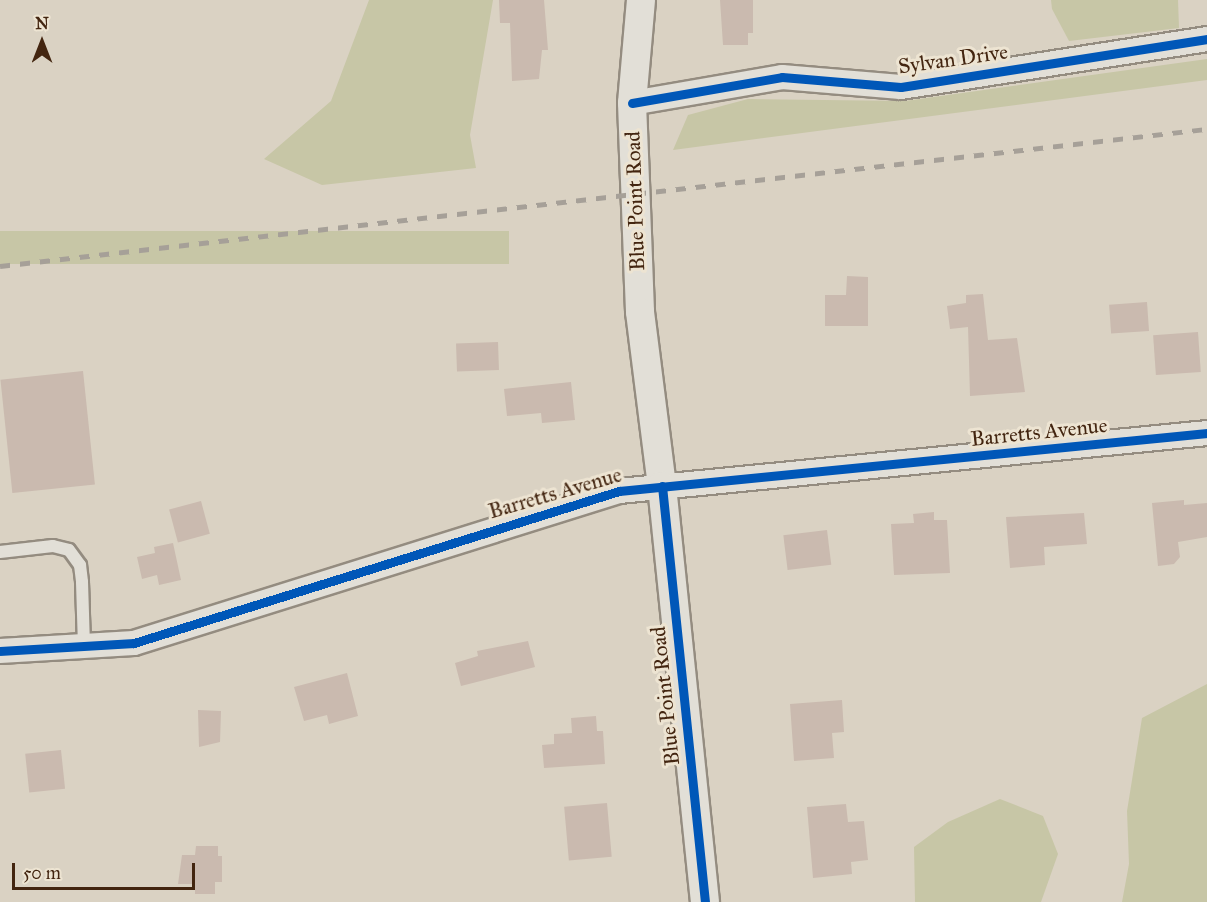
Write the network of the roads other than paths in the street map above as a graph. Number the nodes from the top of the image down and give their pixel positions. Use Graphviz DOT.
graph roads {
  1 [pos="641,0"];
  2 [pos="1207,39"];
  3 [pos="632,103"];
  4 [pos="1207,433"];
  5 [pos="662,486"];
  6 [pos="0,552"];
  7 [pos="84,646"];
  8 [pos="0,651"];
  9 [pos="705,902"];
  1 -- 3 [label="street, Blue Point Road"];
  2 -- 3 [label="street, Sylvan Drive"];
  3 -- 5 [label="street, Blue Point Road"];
  4 -- 5 [label="street, Barretts Avenue"];
  5 -- 7 [label="street, Barretts Avenue"];
  5 -- 9 [label="street, Blue Point Road"];
  6 -- 7 [label="lane"];
  7 -- 8 [label="street, Barretts Avenue"];
}
